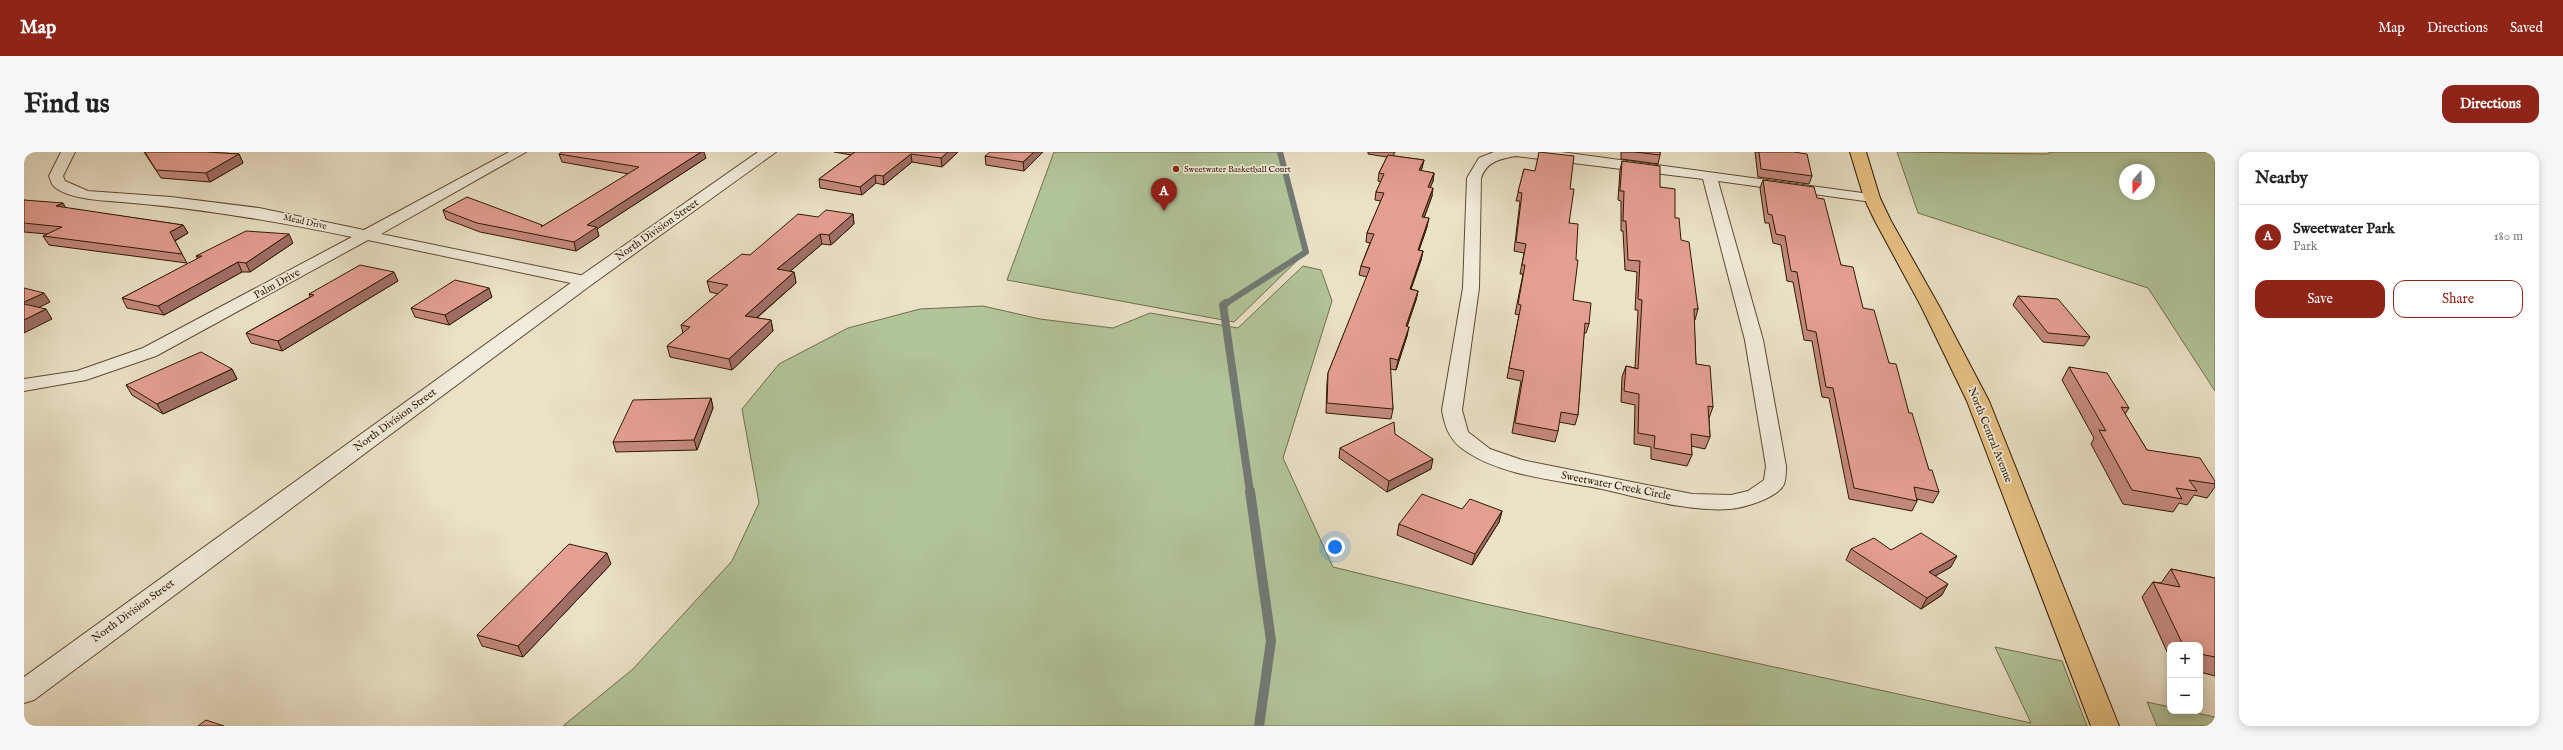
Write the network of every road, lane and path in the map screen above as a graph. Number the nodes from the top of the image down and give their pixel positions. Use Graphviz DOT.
graph roads {
  1 [pos="68,152"];
  2 [pos="519,152"];
  3 [pos="768,152"];
  4 [pos="1516,152"];
  5 [pos="1858,152"];
  6 [pos="1709,176"];
  7 [pos="1872,198"];
  8 [pos="366,235"];
  9 [pos="585,281"];
  10 [pos="24,385"];
  11 [pos="24,692"];
  12 [pos="2105,726"];
  1 -- 8 [label="street, Mead Drive"];
  2 -- 8 [label="street, Palm Drive"];
  3 -- 9 [label="street, North Division Street"];
  4 -- 6 [label="street, Sweetwater Creek Circle"];
  4 -- 6 [label="street, Sweetwater Creek Circle"];
  5 -- 7 [label="main road, North Central Avenue"];
  6 -- 7 [label="street, Sweetwater Creek Circle"];
  7 -- 12 [label="main road, North Central Avenue"];
  8 -- 9 [label="street, Mead Drive"];
  8 -- 10 [label="street, Palm Drive"];
  9 -- 11 [label="street, North Division Street"];
}
